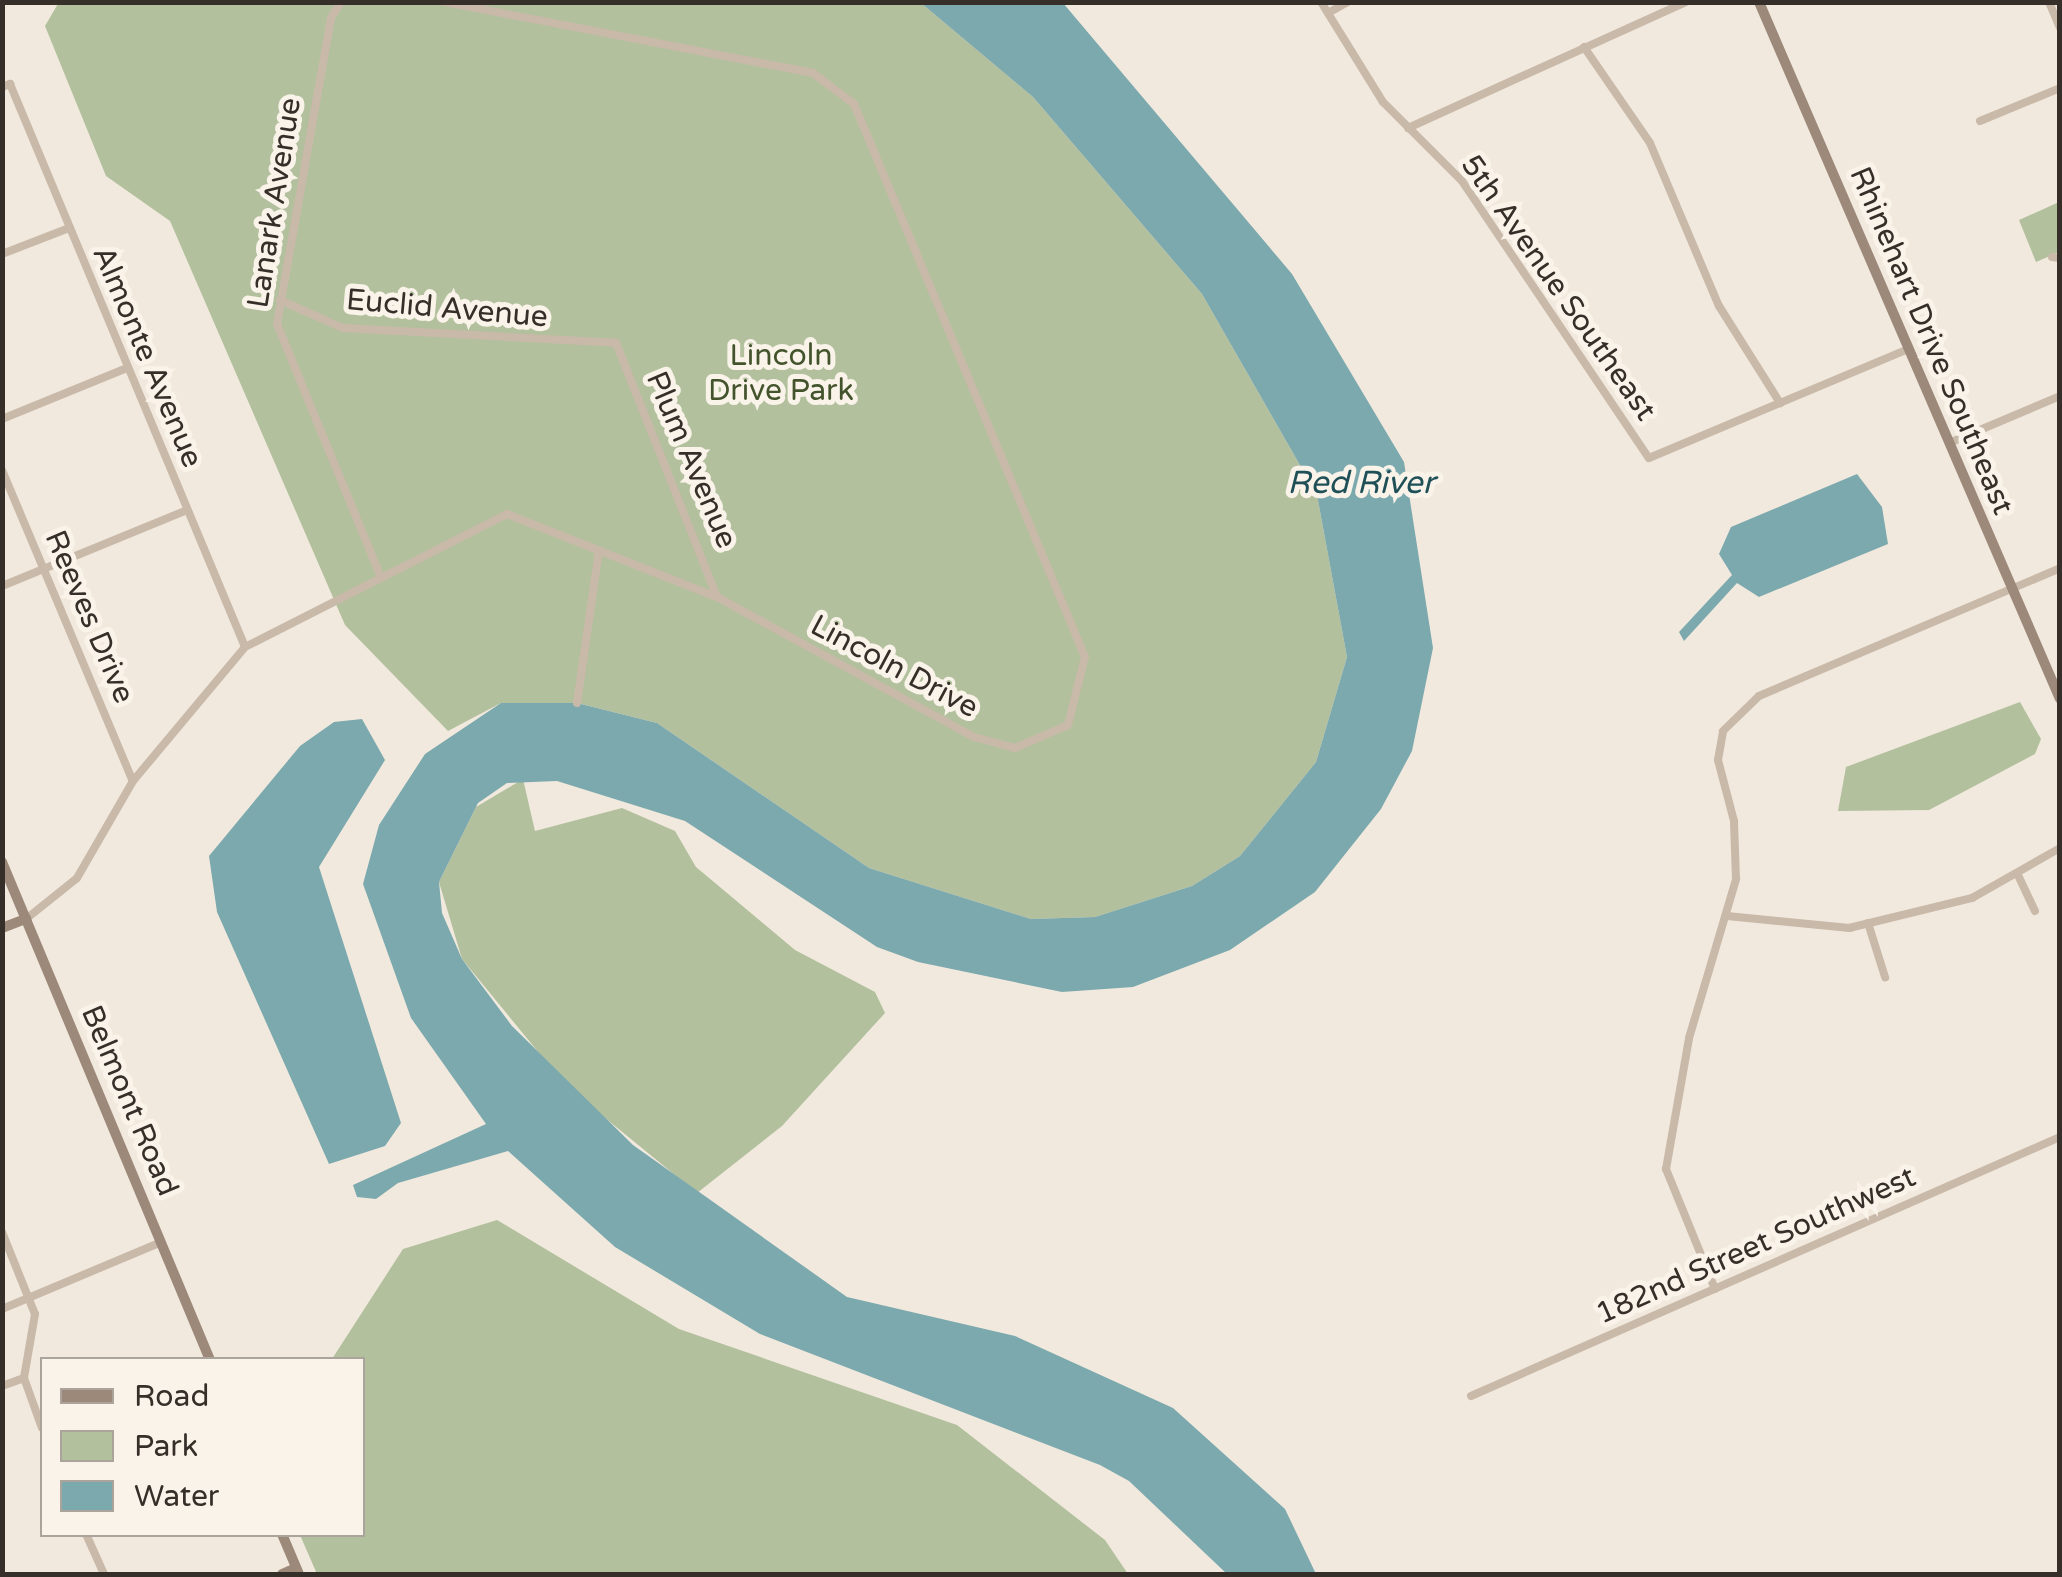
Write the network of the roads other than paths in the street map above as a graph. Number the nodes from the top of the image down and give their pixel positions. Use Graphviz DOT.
graph roads {
  1 [pos="342,2"];
  2 [pos="444,2"];
  3 [pos="1322,2"];
  4 [pos="1348,2"];
  5 [pos="1686,2"];
  6 [pos="1759,2"];
  7 [pos="2049,2"];
  8 [pos="1328,14"];
  9 [pos="2060,28"];
  10 [pos="1584,46"];
  11 [pos="6,86"];
  12 [pos="2060,88"];
  13 [pos="1980,121"];
  14 [pos="1408,128"];
  15 [pos="69,228"];
  16 [pos="2,254"];
  17 [pos="280,300"];
  18 [pos="616,343"];
  19 [pos="1908,348"];
  20 [pos="127,368"];
  21 [pos="2060,396"];
  22 [pos="1780,403"];
  23 [pos="2,419"];
  24 [pos="1949,443"];
  25 [pos="2,470"];
  26 [pos="188,510"];
  27 [pos="599,551"];
  28 [pos="2060,568"];
  29 [pos="44,569"];
  30 [pos="380,575"];
  31 [pos="2,586"];
  32 [pos="2012,589"];
  33 [pos="716,597"];
  34 [pos="245,646"];
  35 [pos="2060,700"];
  36 [pos="577,704"];
  37 [pos="133,781"];
  38 [pos="2060,848"];
  39 [pos="2,862"];
  40 [pos="2017,873"];
  41 [pos="2034,911"];
  42 [pos="1728,916"];
  43 [pos="26,919"];
  44 [pos="1868,922"];
  45 [pos="2,928"];
  46 [pos="1885,978"];
  47 [pos="2060,1137"];
  48 [pos="2,1232"];
  49 [pos="161,1242"];
  50 [pos="1715,1289"];
  51 [pos="30,1296"];
  52 [pos="2,1310"];
  53 [pos="209,1357"];
  54 [pos="24,1378"];
  55 [pos="2,1386"];
  56 [pos="1471,1396"];
  57 [pos="40,1422"];
  58 [pos="87,1537"];
  59 [pos="283,1537"];
  60 [pos="298,1571"];
  61 [pos="98,1573"];
  62 [pos="282,1574"];
  1 -- 17 [label="street, Lanark Avenue"];
  2 -- 33 [label="street, Lincoln Drive"];
  3 -- 8 [label="street, 5th Avenue Southeast"];
  4 -- 8 [label="street"];
  5 -- 10 [label="street"];
  6 -- 19 [label="street, Rhinehart Drive Southeast"];
  7 -- 9 [label="street"];
  8 -- 14 [label="street, 5th Avenue Southeast"];
  10 -- 14 [label="street"];
  10 -- 22 [label="street"];
  11 -- 15 [label="street, Almonte Avenue"];
  12 -- 13 [label="street"];
  14 -- 22 [label="street, 5th Avenue Southeast"];
  15 -- 16 [label="street"];
  15 -- 20 [label="street, Almonte Avenue"];
  17 -- 18 [label="street, Euclid Avenue"];
  17 -- 30 [label="street, Lanark Avenue"];
  18 -- 33 [label="street, Plum Avenue"];
  19 -- 22 [label="street"];
  19 -- 24 [label="street, Rhinehart Drive Southeast"];
  20 -- 23 [label="street"];
  20 -- 26 [label="street, Almonte Avenue"];
  21 -- 24 [label="street"];
  24 -- 32 [label="street, Rhinehart Drive Southeast"];
  25 -- 29 [label="street, Reeves Drive"];
  26 -- 29 [label="street"];
  26 -- 34 [label="street, Almonte Avenue"];
  27 -- 30 [label="street, Lincoln Drive"];
  27 -- 33 [label="street, Lincoln Drive"];
  27 -- 36 [label="street"];
  28 -- 32 [label="street"];
  29 -- 31 [label="street"];
  29 -- 37 [label="street, Reeves Drive"];
  30 -- 34 [label="street, Lincoln Drive"];
  32 -- 35 [label="street, Rhinehart Drive Southeast"];
  32 -- 42 [label="street"];
  34 -- 37 [label="street, Lincoln Drive"];
  37 -- 43 [label="street, Lincoln Drive"];
  38 -- 40 [label="street"];
  39 -- 43 [label="street, Belmont Road"];
  40 -- 41 [label="street"];
  40 -- 44 [label="street"];
  42 -- 44 [label="street"];
  42 -- 50 [label="street"];
  43 -- 45 [label="street"];
  43 -- 49 [label="street, Belmont Road"];
  44 -- 46 [label="street"];
  47 -- 50 [label="street, 182nd Street Southwest"];
  48 -- 51 [label="street"];
  49 -- 51 [label="street"];
  49 -- 53 [label="street, Belmont Road"];
  50 -- 56 [label="street, 182nd Street Southwest"];
  51 -- 52 [label="street"];
  51 -- 54 [label="street"];
  54 -- 55 [label="street"];
  54 -- 57 [label="street"];
  58 -- 61 [label="street"];
  59 -- 60 [label="street"];
  60 -- 62 [label="street"];
}
